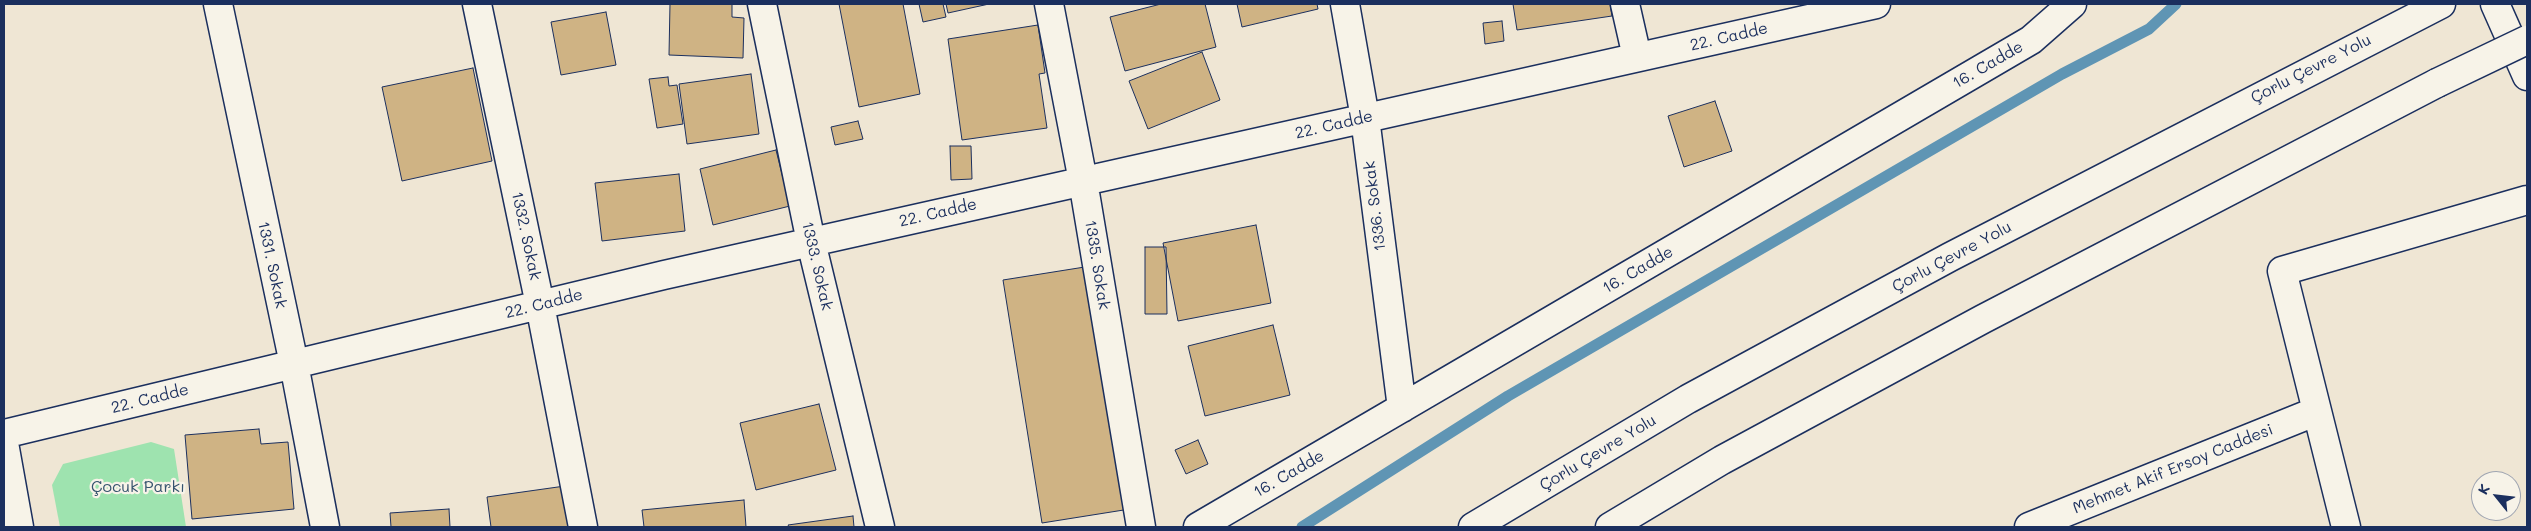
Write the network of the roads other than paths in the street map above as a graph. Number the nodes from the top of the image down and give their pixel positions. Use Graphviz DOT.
graph roads {
  1 [pos="218,4"];
  2 [pos="477,4"];
  3 [pos="762,4"];
  4 [pos="1050,4"];
  5 [pos="1345,4"];
  6 [pos="1625,4"];
  7 [pos="1876,4"];
  8 [pos="2072,4"];
  9 [pos="2440,4"];
  10 [pos="2494,4"];
  11 [pos="2527,40"];
  12 [pos="1637,57"];
  13 [pos="2527,76"];
  14 [pos="1365,118"];
  15 [pos="1083,181"];
  16 [pos="2527,200"];
  17 [pos="811,242"];
  18 [pos="540,305"];
  19 [pos="294,364"];
  20 [pos="1402,408"];
  21 [pos="2317,411"];
  22 [pos="4,434"];
  23 [pos="4,443"];
  24 [pos="19,527"];
  25 [pos="324,527"];
  26 [pos="582,527"];
  27 [pos="880,527"];
  28 [pos="1141,527"];
  29 [pos="1198,527"];
  30 [pos="1473,527"];
  31 [pos="1610,527"];
  32 [pos="2029,527"];
  33 [pos="2346,527"];
  1 -- 19 [label="main road, 1331. Sokak"];
  2 -- 18 [label="main road, 1332. Sokak"];
  3 -- 17 [label="main road, 1333. Sokak"];
  4 -- 15 [label="main road, 1335. Sokak"];
  5 -- 14 [label="main road, 1336. Sokak"];
  6 -- 12 [label="main road"];
  7 -- 12 [label="main road, 22. Cadde"];
  8 -- 20 [label="main road, 16. Cadde"];
  9 -- 30 [label="main road, Çorlu Çevre Yolu"];
  10 -- 13 [label="main road"];
  11 -- 31 [label="main road, bridge"];
  12 -- 14 [label="main road, 22. Cadde"];
  14 -- 15 [label="main road, 22. Cadde"];
  14 -- 20 [label="main road, 1336. Sokak"];
  15 -- 17 [label="main road, 22. Cadde"];
  15 -- 28 [label="main road, 1335. Sokak"];
  16 -- 21 [label="main road"];
  17 -- 18 [label="main road, 22. Cadde"];
  17 -- 27 [label="main road, 1333. Sokak"];
  18 -- 19 [label="main road, 22. Cadde"];
  18 -- 26 [label="main road, 1332. Sokak"];
  19 -- 22 [label="main road, 22. Cadde"];
  19 -- 25 [label="main road, 1331. Sokak"];
  20 -- 29 [label="main road, 16. Cadde"];
  21 -- 32 [label="main road, Mehmet Akif Ersoy Caddesi"];
  21 -- 33 [label="main road"];
  23 -- 24 [label="main road"];
}
